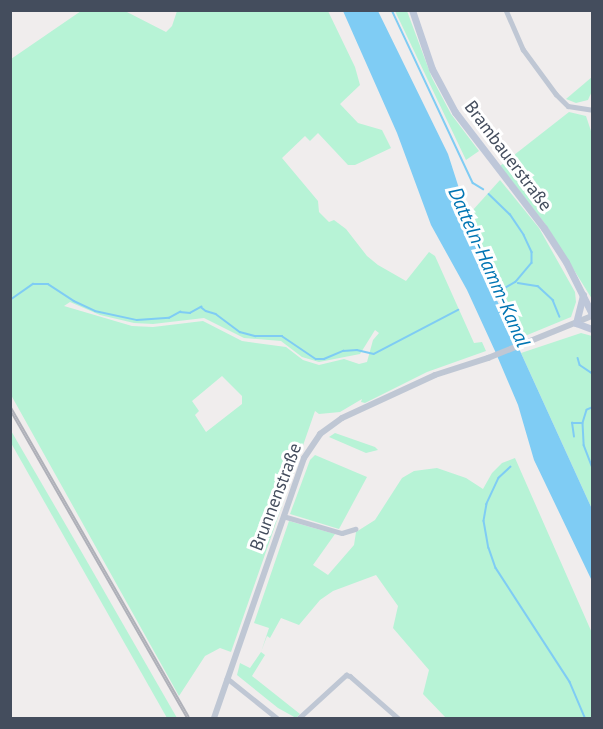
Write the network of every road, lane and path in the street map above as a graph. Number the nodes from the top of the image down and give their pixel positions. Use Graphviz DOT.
graph roads {
  1 [pos="412,10"];
  2 [pos="506,10"];
  3 [pos="592,110"];
  4 [pos="583,295"];
  5 [pos="592,315"];
  6 [pos="576,323"];
  7 [pos="592,329"];
  8 [pos="284,516"];
  9 [pos="355,529"];
  10 [pos="227,678"];
  11 [pos="214,718"];
  12 [pos="277,718"];
  13 [pos="299,718"];
  14 [pos="398,718"];
  1 -- 4 [label="main road, Brambauerstraße"];
  2 -- 3 [label="street"];
  4 -- 5 [label="main road, Brambauerstraße"];
  4 -- 6 [label="main road"];
  5 -- 6 [label="street, Brunnenstraße"];
  6 -- 7 [label="main road"];
  6 -- 8 [label="street, Brunnenstraße"];
  8 -- 9 [label="street"];
  8 -- 10 [label="street, Brunnenstraße"];
  10 -- 11 [label="street, Brunnenstraße"];
  10 -- 12 [label="street"];
  13 -- 14 [label="street"];
}
